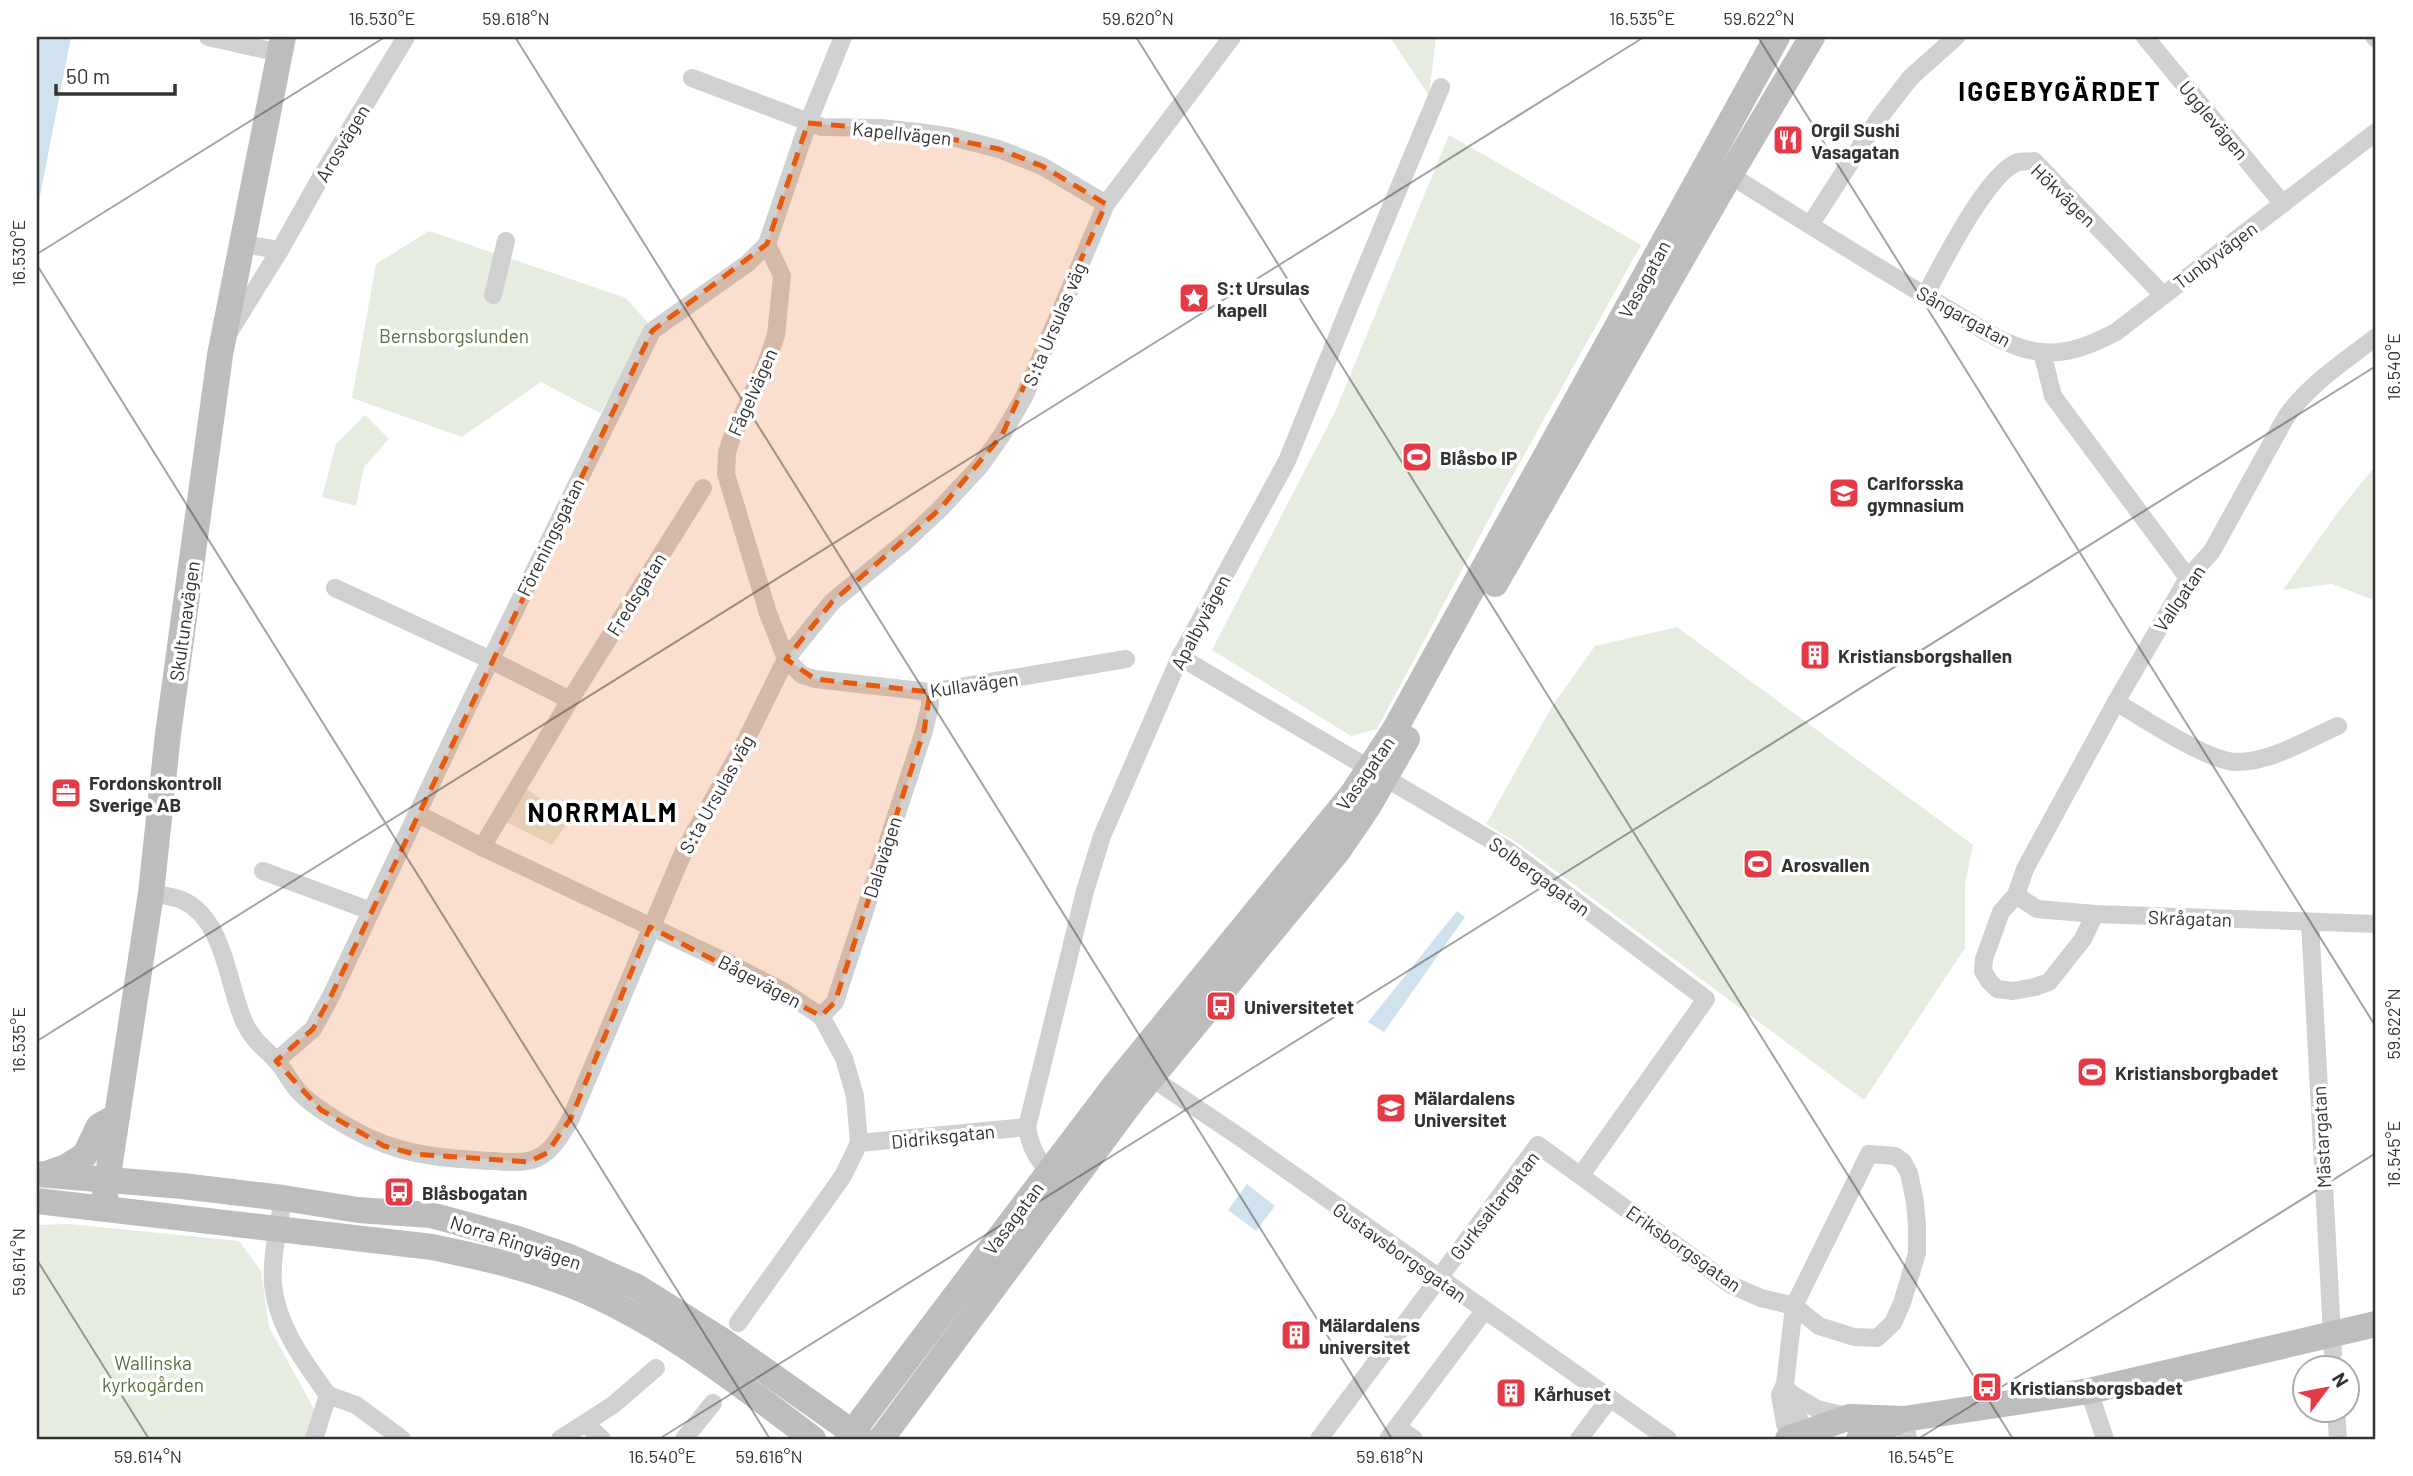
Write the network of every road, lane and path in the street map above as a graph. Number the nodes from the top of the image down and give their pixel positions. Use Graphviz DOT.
graph roads {
  1 [pos="208,37"];
  2 [pos="406,37"];
  3 [pos="843,37"];
  4 [pos="1232,37"];
  5 [pos="1777,37"];
  6 [pos="1812,37"];
  7 [pos="1955,37"];
  8 [pos="2145,37"];
  9 [pos="282,45"];
  10 [pos="692,78"];
  11 [pos="1441,87"];
  12 [pos="808,123"];
  13 [pos="2376,132"];
  14 [pos="1719,168"];
  15 [pos="1106,204"];
  16 [pos="2283,204"];
  17 [pos="1810,225"];
  18 [pos="506,241"];
  19 [pos="242,244"];
  20 [pos="767,244"];
  21 [pos="280,250"];
  22 [pos="493,295"];
  23 [pos="2163,295"];
  24 [pos="1925,296"];
  25 [pos="2376,337"];
  26 [pos="222,343"];
  27 [pos="2042,352"];
  28 [pos="703,488"];
  29 [pos="2188,578"];
  30 [pos="335,588"];
  31 [pos="1180,657"];
  32 [pos="786,659"];
  33 [pos="1126,659"];
  34 [pos="491,660"];
  35 [pos="930,692"];
  36 [pos="570,700"];
  37 [pos="2116,702"];
  38 [pos="2339,726"];
  39 [pos="1377,774"];
  40 [pos="418,814"];
  41 [pos="482,847"];
  42 [pos="263,871"];
  43 [pos="2017,891"];
  44 [pos="151,893"];
  45 [pos="371,911"];
  46 [pos="2095,914"];
  47 [pos="2310,922"];
  48 [pos="2376,924"];
  49 [pos="650,927"];
  50 [pos="821,1016"];
  51 [pos="276,1061"];
  52 [pos="1141,1071"];
  53 [pos="117,1116"];
  54 [pos="1027,1127"];
  55 [pos="859,1143"];
  56 [pos="1048,1171"];
  57 [pos="1581,1175"];
  58 [pos="39,1179"];
  59 [pos="108,1180"];
  60 [pos="182,1186"];
  61 [pos="283,1198"];
  62 [pos="37,1201"];
  63 [pos="103,1208"];
  64 [pos="278,1228"];
  65 [pos="1437,1279"];
  66 [pos="1794,1306"];
  67 [pos="1484,1311"];
  68 [pos="738,1323"];
  69 [pos="2376,1324"];
  70 [pos="2334,1353"];
  71 [pos="656,1368"];
  72 [pos="1787,1388"];
  73 [pos="2089,1391"];
  74 [pos="328,1395"];
  75 [pos="1610,1398"];
  76 [pos="713,1403"];
  77 [pos="586,1424"];
  78 [pos="1854,1428"];
  79 [pos="1906,1429"];
  80 [pos="1393,1433"];
  81 [pos="854,1437"];
  82 [pos="1796,1437"];
  83 [pos="314,1439"];
  84 [pos="402,1439"];
  85 [pos="560,1439"];
  86 [pos="602,1439"];
  87 [pos="684,1439"];
  88 [pos="813,1439"];
  89 [pos="881,1439"];
  90 [pos="1319,1439"];
  91 [pos="1414,1439"];
  92 [pos="1579,1439"];
  93 [pos="1668,1439"];
  94 [pos="2105,1439"];
  1 -- 9 [label="street"];
  2 -- 21 [label="street, Arosvägen"];
  3 -- 12 [label="street, Föreningsgatan"];
  4 -- 15 [label="street, S:ta Ursulas väg"];
  5 -- 14 [label="street, Vasagatan"];
  6 -- 14 [label="street, Vasagatan"];
  7 -- 17 [label="street"];
  8 -- 16 [label="street, Ugglevägen"];
  9 -- 19 [label="street, Skultunavägen"];
  10 -- 12 [label="street, Kapellvägen"];
  11 -- 31 [label="street, Apalbyvägen"];
  12 -- 15 [label="street, Kapellvägen"];
  12 -- 20 [label="street, Föreningsgatan"];
  13 -- 16 [label="street, Tunbyvägen"];
  14 -- 17 [label="street, Sångargatan"];
  14 -- 39 [label="street, Vasagatan"];
  15 -- 32 [label="street, S:ta Ursulas väg"];
  16 -- 23 [label="street, Tunbyvägen"];
  17 -- 24 [label="street, Sångargatan"];
  18 -- 22 [label="street"];
  19 -- 21 [label="street"];
  19 -- 26 [label="street, Skultunavägen"];
  20 -- 32 [label="street, Fågelvägen"];
  20 -- 34 [label="street, Föreningsgatan"];
  21 -- 26 [label="street, Arosvägen"];
  23 -- 24 [label="street, Hökvägen"];
  23 -- 27 [label="street, Tunbyvägen"];
  24 -- 27 [label="street, Sångargatan"];
  25 -- 29 [label="street, Vallgatan"];
  26 -- 44 [label="street, Skultunavägen"];
  27 -- 29 [label="street"];
  28 -- 36 [label="street, Fredsgatan"];
  29 -- 37 [label="street, Vallgatan"];
  30 -- 34 [label="street"];
  31 -- 39 [label="street, Solbergagatan"];
  31 -- 54 [label="street, Apalbyvägen"];
  32 -- 35 [label="street, Kullavägen"];
  32 -- 49 [label="street, S:ta Ursulas väg"];
  33 -- 35 [label="street, Kullavägen"];
  34 -- 36 [label="street"];
  34 -- 40 [label="street, Föreningsgatan"];
  35 -- 50 [label="street, Dalavägen"];
  36 -- 41 [label="street, Fredsgatan"];
  37 -- 38 [label="street"];
  37 -- 43 [label="street, Vallgatan"];
  39 -- 52 [label="street, Vasagatan"];
  39 -- 57 [label="street, Solbergagatan"];
  40 -- 41 [label="street, Bågevägen"];
  40 -- 45 [label="street, Föreningsgatan"];
  41 -- 49 [label="street, Bågevägen"];
  42 -- 45 [label="street"];
  43 -- 46 [label="street, Skrågatan"];
  43 -- 46 [label="street, Vallgatan"];
  44 -- 51 [label="street, S:ta Ursulas väg"];
  44 -- 53 [label="street, Skultunavägen"];
  45 -- 51 [label="street, Föreningsgatan"];
  46 -- 47 [label="street, Skrågatan"];
  47 -- 48 [label="street, Skrågatan"];
  47 -- 70 [label="street, Mästargatan"];
  49 -- 50 [label="street, Bågevägen"];
  49 -- 51 [label="street, S:ta Ursulas väg"];
  50 -- 55 [label="street, Bågevägen"];
  52 -- 56 [label="street, Vasagatan"];
  52 -- 65 [label="street, Gustavsborgsgatan"];
  52 -- 89 [label="street, Vasagatan"];
  53 -- 58 [label="street"];
  53 -- 59 [label="street, Skultunavägen"];
  53 -- 60 [label="street"];
  54 -- 55 [label="street, Didriksgatan"];
  54 -- 56 [label="street"];
  55 -- 68 [label="street"];
  56 -- 81 [label="street, Vasagatan"];
  57 -- 65 [label="street, Gurksaltargatan"];
  57 -- 66 [label="street, Eriksborgsgatan"];
  58 -- 59 [label="street, Norra Ringvägen"];
  59 -- 60 [label="street, Norra Ringvägen"];
  59 -- 63 [label="street, Skultunavägen"];
  60 -- 61 [label="street, Norra Ringvägen"];
  61 -- 64 [label="street"];
  61 -- 81 [label="street, Norra Ringvägen"];
  62 -- 63 [label="street, Norra Ringvägen"];
  63 -- 64 [label="street, Norra Ringvägen"];
  64 -- 74 [label="street"];
  64 -- 88 [label="street, Norra Ringvägen"];
  65 -- 67 [label="street, Gustavsborgsgatan"];
  65 -- 90 [label="street, Gurksaltargatan"];
  66 -- 66 [label="street"];
  66 -- 72 [label="street"];
  67 -- 75 [label="street, Gustavsborgsgatan"];
  67 -- 80 [label="street"];
  69 -- 70 [label="street"];
  70 -- 73 [label="street"];
  71 -- 77 [label="street"];
  72 -- 78 [label="street"];
  72 -- 82 [label="street"];
  73 -- 79 [label="street"];
  73 -- 94 [label="street"];
  74 -- 83 [label="street"];
  74 -- 84 [label="street"];
  75 -- 92 [label="street"];
  75 -- 93 [label="street, Gustavsborgsgatan"];
  76 -- 87 [label="street"];
  77 -- 85 [label="street"];
  77 -- 86 [label="street"];
  78 -- 79 [label="street"];
  78 -- 82 [label="street"];
  80 -- 91 [label="street"];
}
